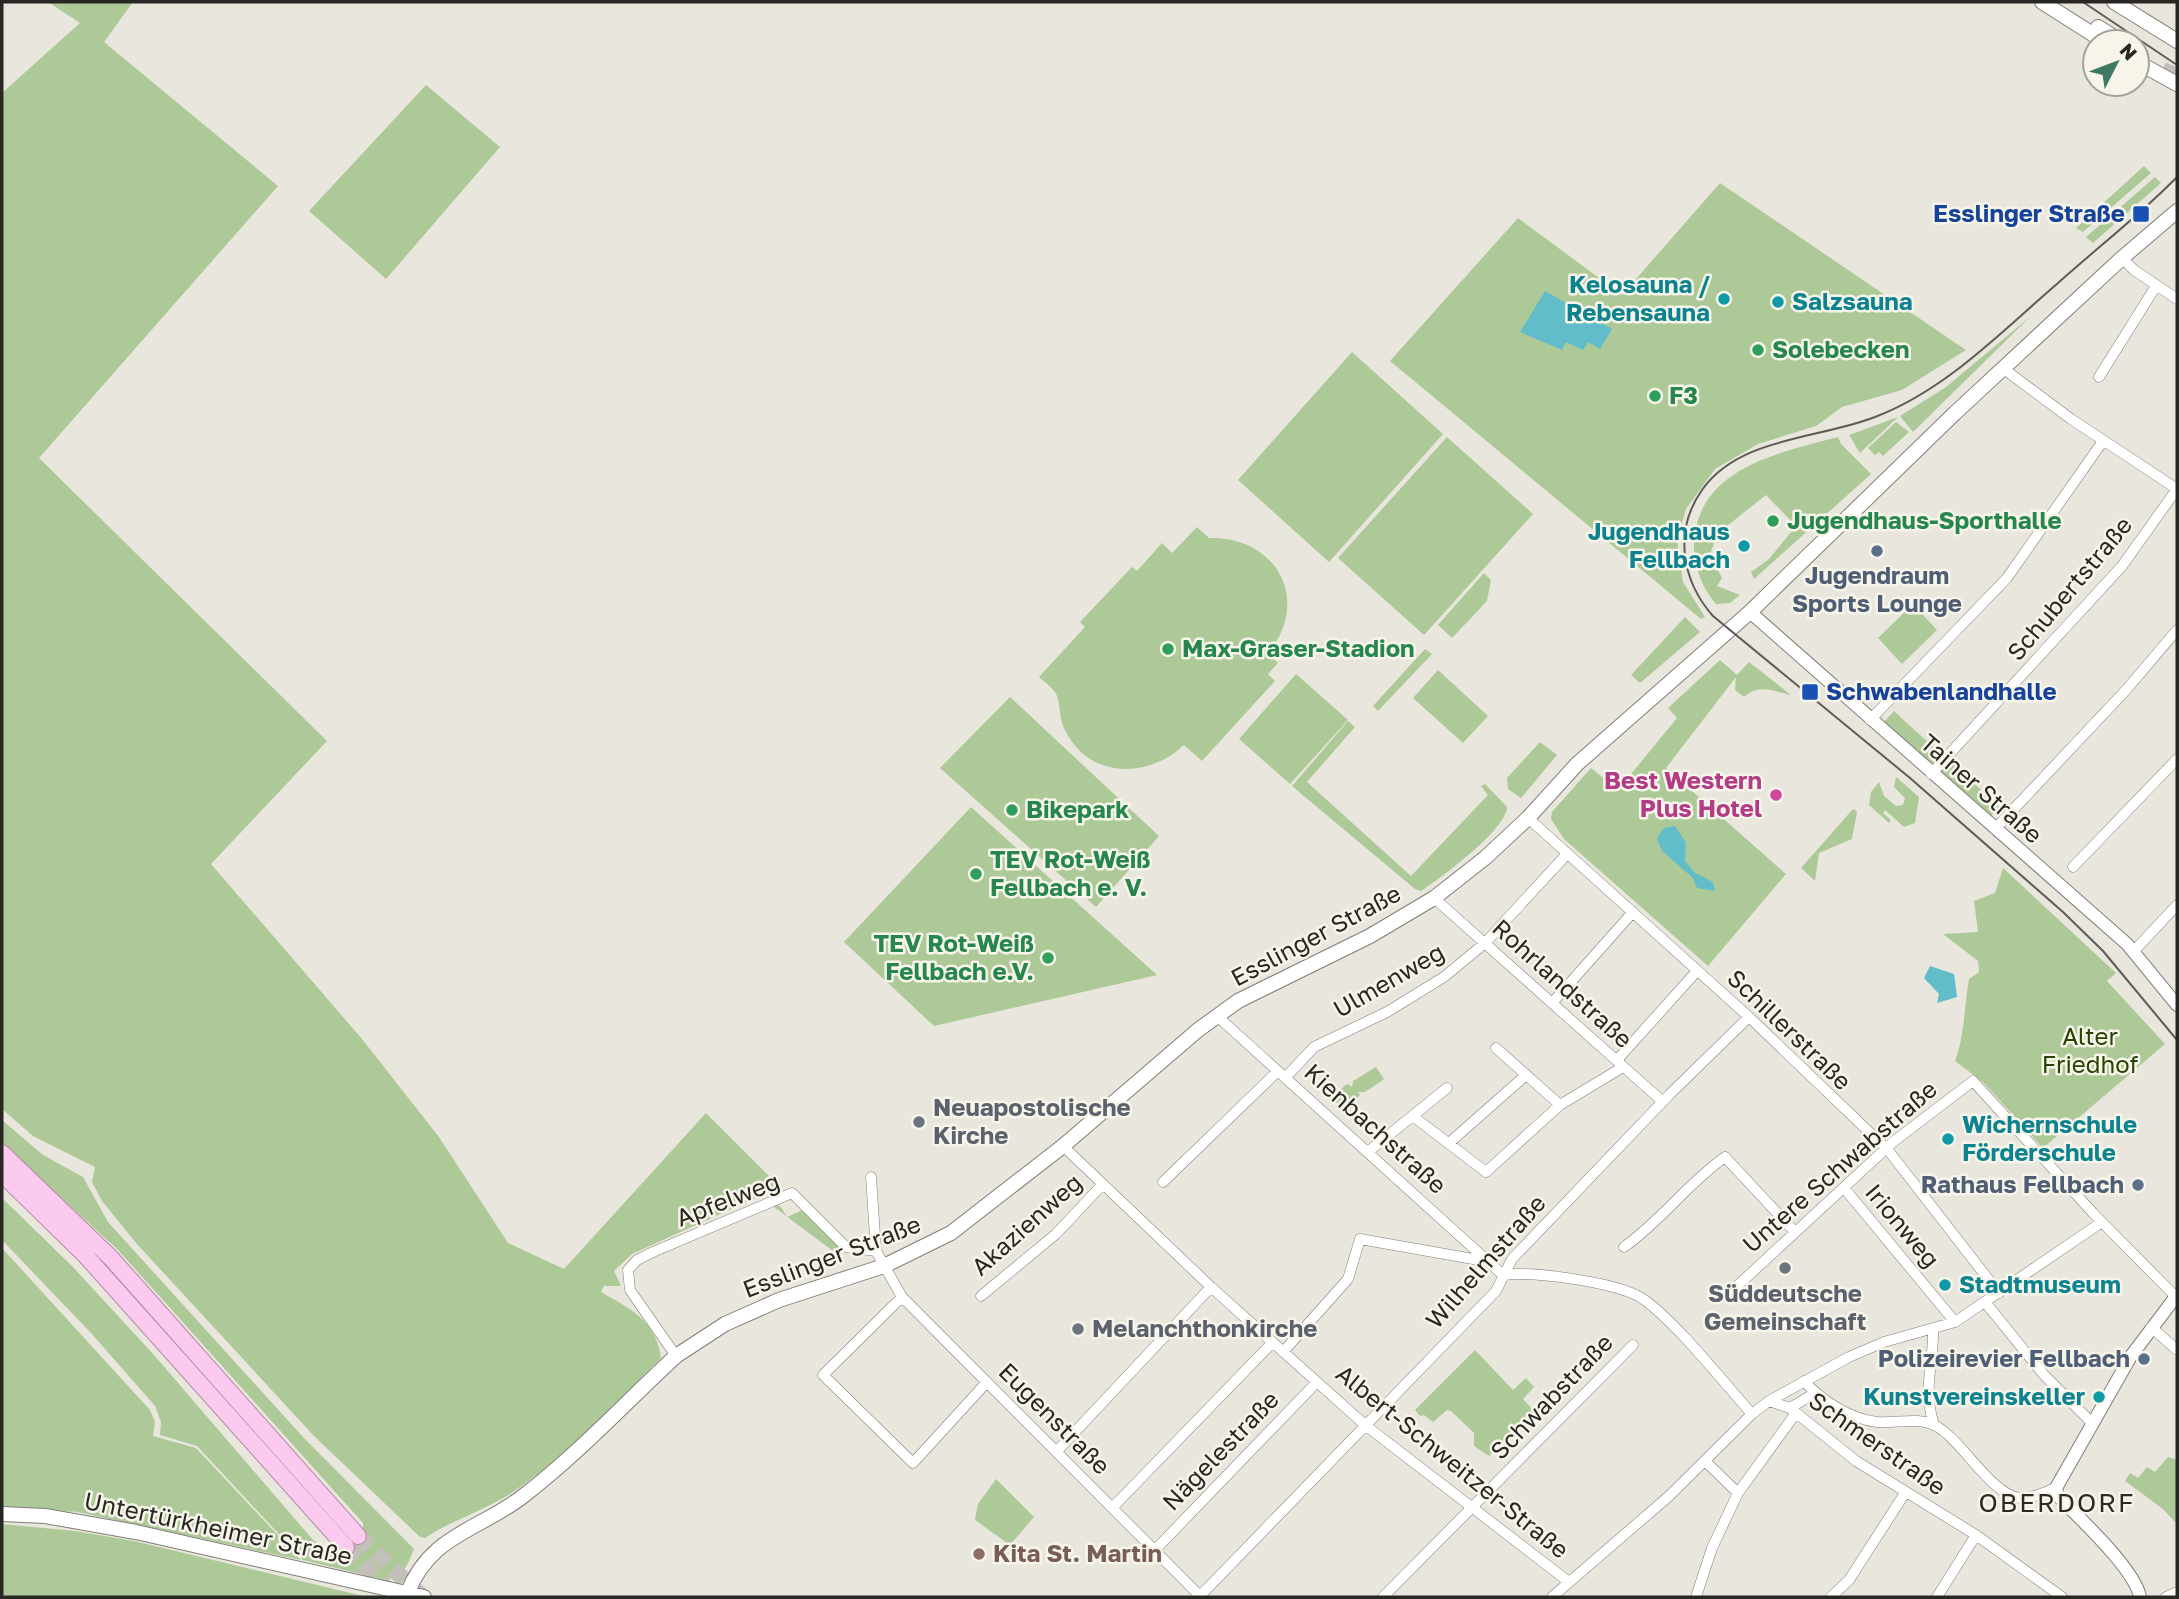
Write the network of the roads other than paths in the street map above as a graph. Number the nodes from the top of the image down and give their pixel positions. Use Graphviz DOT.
graph roads {
  1 [pos="2042,2"];
  2 [pos="2059,2"];
  3 [pos="2114,2"];
  4 [pos="2131,2"];
  5 [pos="2083,28"];
  6 [pos="2100,28"];
  7 [pos="2177,32"];
  8 [pos="2177,41"];
  9 [pos="2151,60"];
  10 [pos="2164,68"];
  11 [pos="2151,70"];
  12 [pos="2177,84"];
  13 [pos="2177,211"];
  14 [pos="2122,258"];
  15 [pos="2156,286"];
  16 [pos="2177,299"];
  17 [pos="2004,369"];
  18 [pos="2099,377"];
  19 [pos="2103,441"];
  20 [pos="2177,489"];
  21 [pos="1750,612"];
  22 [pos="2177,630"];
  23 [pos="1871,720"];
  24 [pos="2177,759"];
  25 [pos="1931,774"];
  26 [pos="1528,818"];
  27 [pos="1995,829"];
  28 [pos="1567,854"];
  29 [pos="2073,867"];
  30 [pos="1434,898"];
  31 [pos="2177,905"];
  32 [pos="1633,912"];
  33 [pos="1485,943"];
  34 [pos="2134,951"];
  35 [pos="1697,971"];
  36 [pos="1553,1002"];
  37 [pos="2177,1005"];
  38 [pos="1217,1016"];
  39 [pos="1749,1017"];
  40 [pos="1496,1048"];
  41 [pos="1620,1063"];
  42 [pos="1282,1074"];
  43 [pos="1525,1076"];
  44 [pos="1447,1088"];
  45 [pos="1662,1101"];
  46 [pos="1560,1105"];
  47 [pos="1414,1117"];
  48 [pos="1449,1143"];
  49 [pos="1063,1146"];
  50 [pos="1888,1150"];
  51 [pos="1369,1152"];
  52 [pos="2,1153"];
  53 [pos="2,1174"];
  54 [pos="870,1177"];
  55 [pos="1163,1182"];
  56 [pos="1102,1185"];
  57 [pos="1844,1188"];
  58 [pos="2102,1222"];
  59 [pos="1794,1231"];
  60 [pos="1623,1247"];
  61 [pos="876,1251"];
  62 [pos="1490,1262"];
  63 [pos="884,1266"];
  64 [pos="1503,1275"];
  65 [pos="1210,1287"];
  66 [pos="1736,1287"];
  67 [pos="1999,1293"];
  68 [pos="981,1296"];
  69 [pos="2176,1296"];
  70 [pos="902,1297"];
  71 [pos="1985,1302"];
  72 [pos="1955,1322"];
  73 [pos="2151,1327"];
  74 [pos="1933,1329"];
  75 [pos="1272,1342"];
  76 [pos="1633,1345"];
  77 [pos="2177,1350"];
  78 [pos="1283,1352"];
  79 [pos="676,1356"];
  80 [pos="987,1381"];
  81 [pos="1804,1381"];
  82 [pos="1317,1382"];
  83 [pos="1815,1393"];
  84 [pos="1769,1401"];
  85 [pos="1793,1411"];
  86 [pos="1752,1414"];
  87 [pos="2092,1423"];
  88 [pos="1365,1425"];
  89 [pos="1934,1425"];
  90 [pos="1057,1451"];
  91 [pos="1706,1462"];
  92 [pos="2056,1488"];
  93 [pos="1738,1493"];
  94 [pos="1905,1493"];
  95 [pos="1113,1507"];
  96 [pos="1473,1507"];
  97 [pos="2,1514"];
  98 [pos="1976,1535"];
  99 [pos="1155,1550"];
  100 [pos="1569,1582"];
  101 [pos="2177,1592"];
  102 [pos="407,1594"];
  103 [pos="424,1597"];
  104 [pos="1200,1597"];
  105 [pos="1383,1597"];
  106 [pos="1552,1597"];
  107 [pos="1696,1597"];
  108 [pos="1831,1597"];
  109 [pos="1937,1597"];
  110 [pos="2062,1597"];
  111 [pos="2140,1597"];
  112 [pos="2166,1597"];
  1 -- 5 [label="main road"];
  2 -- 6 [label="main road"];
  3 -- 8 [label="main road"];
  4 -- 7 [label="main road"];
  9 -- 10 [label="main road"];
  11 -- 12 [label="main road"];
  13 -- 14 [label="main road, Esslinger Straße"];
  14 -- 15 [label="street"];
  14 -- 17 [label="main road, Esslinger Straße"];
  15 -- 16 [label="street"];
  15 -- 18 [label="street"];
  17 -- 19 [label="street"];
  17 -- 21 [label="main road, Esslinger Straße"];
  19 -- 20 [label="street"];
  19 -- 23 [label="street"];
  20 -- 25 [label="street, Schubertstraße"];
  21 -- 23 [label="street, Tainer Straße"];
  21 -- 26 [label="main road, Esslinger Straße"];
  22 -- 27 [label="street"];
  23 -- 25 [label="street, Tainer Straße"];
  24 -- 29 [label="street"];
  25 -- 27 [label="street, Tainer Straße"];
  26 -- 28 [label="street, Schillerstraße"];
  26 -- 30 [label="main road, Esslinger Straße"];
  27 -- 34 [label="street, Tainer Straße"];
  28 -- 32 [label="street, Schillerstraße"];
  28 -- 33 [label="street, Ulmenweg"];
  30 -- 33 [label="street, Rohrlandstraße"];
  30 -- 38 [label="main road, Esslinger Straße"];
  31 -- 34 [label="street"];
  32 -- 35 [label="street, Schillerstraße"];
  32 -- 36 [label="street"];
  33 -- 36 [label="street, Rohrlandstraße"];
  33 -- 42 [label="street, Ulmenweg"];
  34 -- 37 [label="street, Tainer Straße"];
  35 -- 39 [label="street, Schillerstraße"];
  35 -- 41 [label="street"];
  36 -- 41 [label="street, Rohrlandstraße"];
  38 -- 42 [label="street, Kienbachstraße"];
  38 -- 49 [label="main road, Esslinger Straße"];
  39 -- 45 [label="street, Wilhelmstraße"];
  39 -- 50 [label="street, Schillerstraße"];
  40 -- 43 [label="street"];
  41 -- 45 [label="street, Rohrlandstraße"];
  41 -- 46 [label="street"];
  42 -- 51 [label="street, Kienbachstraße"];
  42 -- 55 [label="street, Ulmenweg"];
  43 -- 46 [label="street"];
  43 -- 48 [label="street"];
  44 -- 47 [label="street"];
  45 -- 64 [label="street, Wilhelmstraße"];
  46 -- 48 [label="street"];
  47 -- 48 [label="street"];
  47 -- 51 [label="street"];
  49 -- 56 [label="street, Albert-Schweitzer-Straße"];
  49 -- 63 [label="main road, Esslinger Straße"];
  50 -- 57 [label="street, Untere Schwabstraße"];
  50 -- 58 [label="street, Untere Schwabstraße"];
  50 -- 67 [label="street, Schillerstraße"];
  51 -- 62 [label="street, Kienbachstraße"];
  52 -- 53 [label="highway"];
  54 -- 61 [label="street"];
  56 -- 65 [label="street, Albert-Schweitzer-Straße"];
  56 -- 68 [label="street, Akazienweg"];
  57 -- 59 [label="street, Untere Schwabstraße"];
  57 -- 72 [label="street, Irionweg"];
  58 -- 67 [label="street"];
  58 -- 69 [label="street"];
  59 -- 60 [label="street"];
  59 -- 66 [label="street, Untere Schwabstraße"];
  61 -- 63 [label="street"];
  61 -- 79 [label="street, Apfelweg"];
  62 -- 64 [label="street, Kienbachstraße"];
  62 -- 78 [label="street"];
  63 -- 70 [label="street, Eugenstraße"];
  63 -- 79 [label="main road, Esslinger Straße"];
  64 -- 86 [label="street"];
  64 -- 88 [label="street, Wilhelmstraße"];
  65 -- 75 [label="street, Albert-Schweitzer-Straße"];
  65 -- 90 [label="street"];
  67 -- 71 [label="street"];
  69 -- 73 [label="street"];
  70 -- 80 [label="street, Eugenstraße"];
  70 -- 80 [label="street"];
  71 -- 72 [label="street"];
  71 -- 87 [label="street"];
  72 -- 74 [label="street"];
  73 -- 77 [label="street"];
  73 -- 87 [label="street"];
  74 -- 81 [label="street"];
  74 -- 89 [label="street"];
  75 -- 78 [label="street, Albert-Schweitzer-Straße"];
  75 -- 95 [label="street"];
  76 -- 96 [label="street, Schwabstraße"];
  78 -- 82 [label="street, Albert-Schweitzer-Straße"];
  79 -- 102 [label="main road, Esslinger Straße"];
  80 -- 90 [label="street, Eugenstraße"];
  81 -- 83 [label="street"];
  81 -- 84 [label="street"];
  82 -- 88 [label="street, Albert-Schweitzer-Straße"];
  82 -- 99 [label="street, Nägelestraße"];
  83 -- 85 [label="street"];
  83 -- 89 [label="street"];
  84 -- 85 [label="street, Schmerstraße"];
  84 -- 86 [label="street"];
  85 -- 93 [label="street"];
  85 -- 94 [label="street, Schmerstraße"];
  86 -- 91 [label="street"];
  87 -- 92 [label="street"];
  88 -- 96 [label="street, Albert-Schweitzer-Straße"];
  88 -- 104 [label="street, Wilhelmstraße"];
  89 -- 92 [label="street"];
  90 -- 95 [label="street, Eugenstraße"];
  91 -- 93 [label="street"];
  91 -- 100 [label="street"];
  92 -- 111 [label="street"];
  93 -- 107 [label="street"];
  94 -- 98 [label="street, Schmerstraße"];
  94 -- 108 [label="street"];
  95 -- 99 [label="street, Eugenstraße"];
  96 -- 100 [label="street, Albert-Schweitzer-Straße"];
  96 -- 105 [label="street, Schwabstraße"];
  97 -- 102 [label="main road, Untertürkheimer Straße"];
  98 -- 109 [label="street"];
  98 -- 110 [label="street, Schmerstraße"];
  99 -- 104 [label="street, Eugenstraße"];
  100 -- 106 [label="street"];
  101 -- 112 [label="street"];
  102 -- 103 [label="main road, Untertürkheimer Straße"];
}
